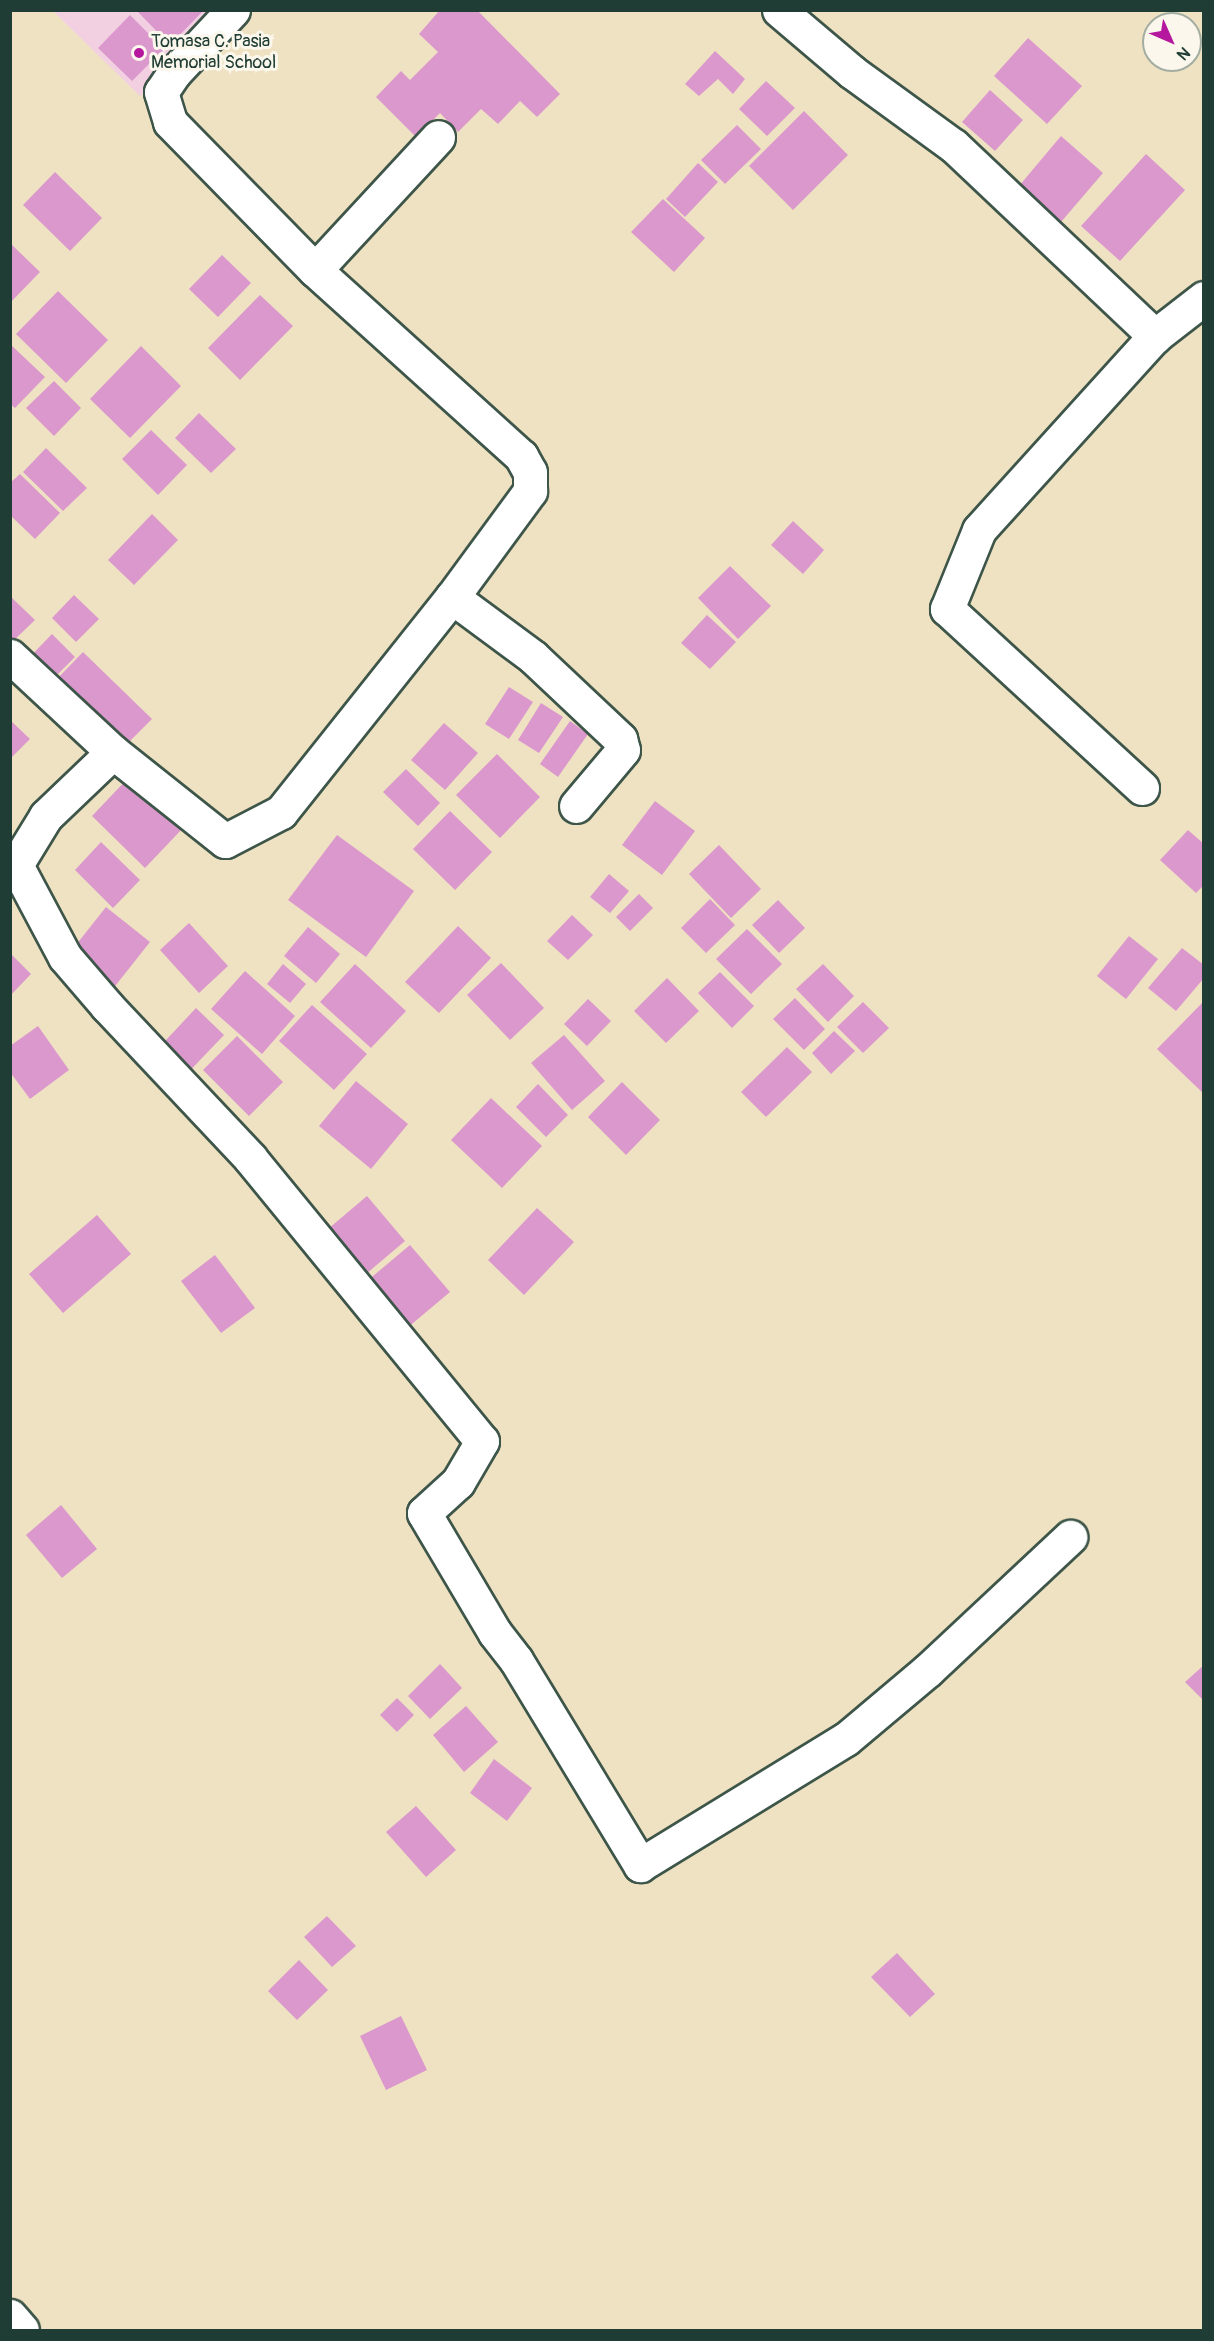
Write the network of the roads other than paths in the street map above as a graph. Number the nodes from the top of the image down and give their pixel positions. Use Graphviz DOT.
graph roads {
  1 [pos="233,10"];
  2 [pos="779,10"];
  3 [pos="438,137"];
  4 [pos="315,270"];
  5 [pos="1203,298"];
  6 [pos="1155,336"];
  7 [pos="452,597"];
  8 [pos="10,656"];
  9 [pos="113,752"];
  10 [pos="1142,788"];
  11 [pos="576,806"];
  12 [pos="1070,1537"];
  13 [pos="10,2316"];
  14 [pos="22,2331"];
  1 -- 4 [label="street"];
  2 -- 6 [label="street"];
  3 -- 4 [label="street"];
  4 -- 7 [label="street"];
  5 -- 6 [label="street"];
  6 -- 10 [label="street"];
  7 -- 9 [label="street"];
  7 -- 11 [label="street"];
  8 -- 9 [label="street"];
  9 -- 12 [label="street"];
  13 -- 14 [label="street"];
}
